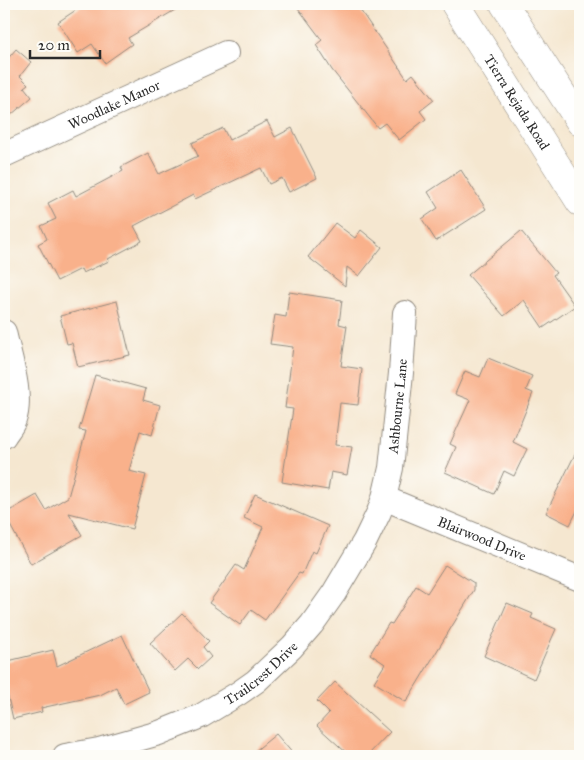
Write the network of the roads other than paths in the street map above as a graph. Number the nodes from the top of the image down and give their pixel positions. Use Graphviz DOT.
graph roads {
  1 [pos="455,4"];
  2 [pos="504,4"];
  3 [pos="226,53"];
  4 [pos="580,122"];
  5 [pos="4,155"];
  6 [pos="580,200"];
  7 [pos="406,313"];
  8 [pos="4,332"];
  9 [pos="4,436"];
  10 [pos="384,498"];
  11 [pos="580,579"];
  12 [pos="100,753"];
  13 [pos="65,756"];
  1 -- 6 [label="main road, Tierra Rejada Road"];
  2 -- 4 [label="main road"];
  3 -- 5 [label="street, Woodlake Manor"];
  7 -- 10 [label="street, Ashbourne Lane"];
  8 -- 9 [label="street"];
  10 -- 11 [label="street, Blairwood Drive"];
  10 -- 12 [label="street, Trailcrest Drive"];
  12 -- 13 [label="street, Trailcrest Drive"];
}
